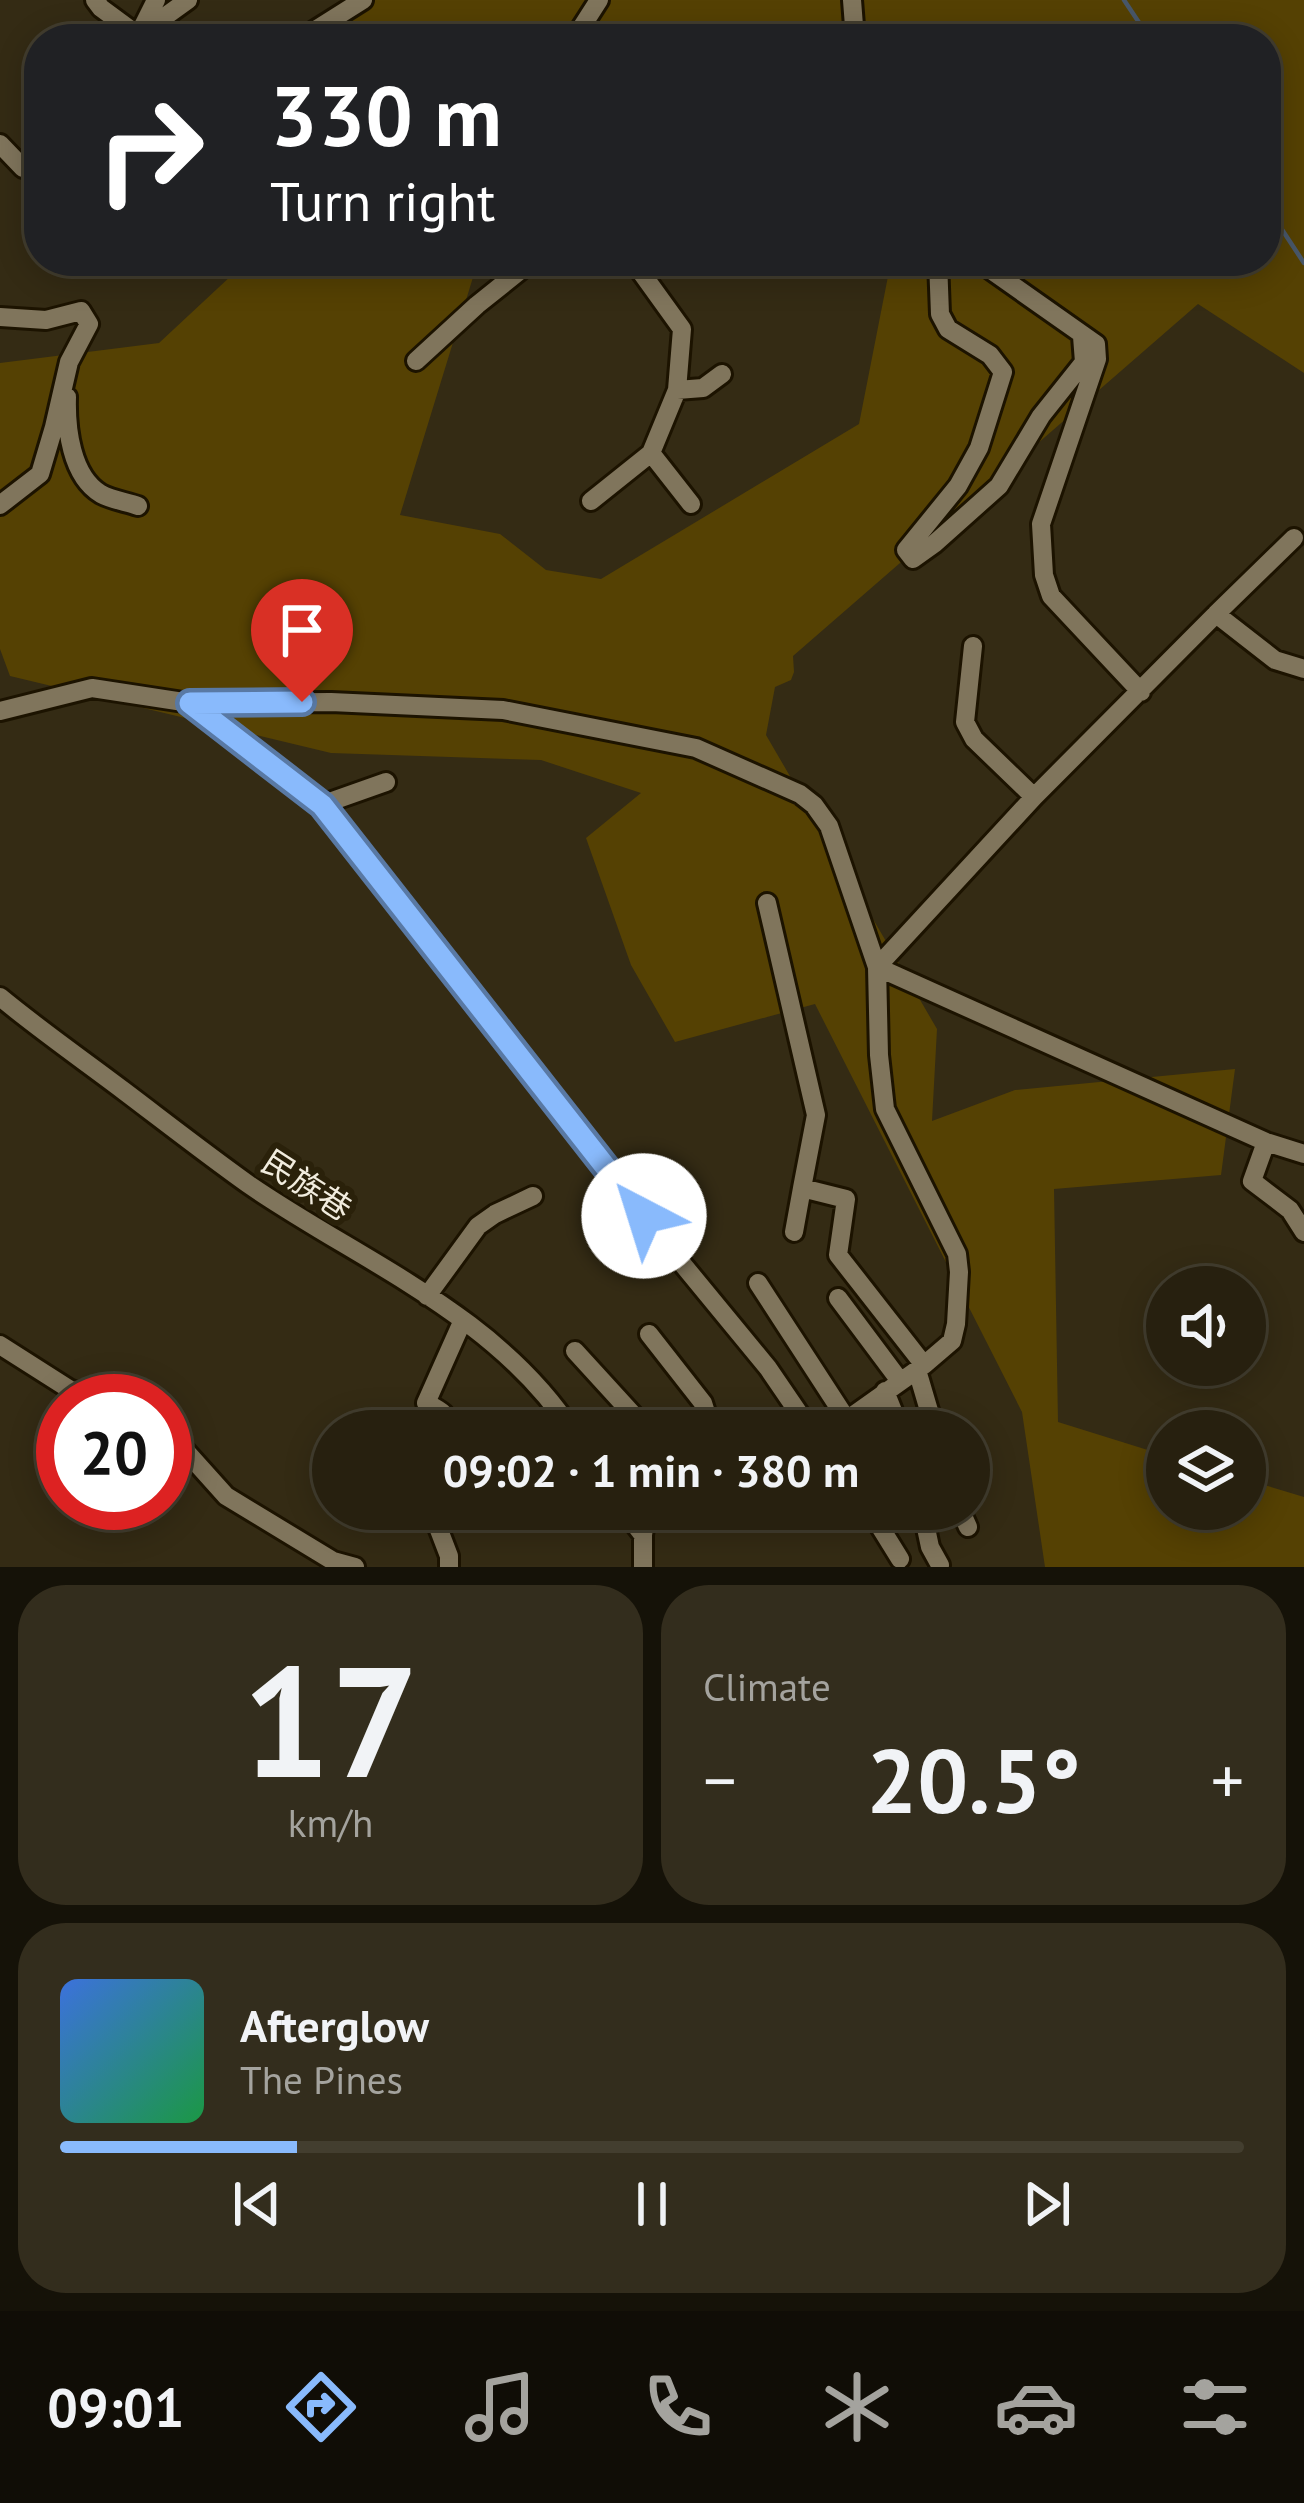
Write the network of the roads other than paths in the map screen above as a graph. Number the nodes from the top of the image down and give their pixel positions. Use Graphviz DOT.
graph roads {
  1 [pos="95,0"];
  2 [pos="188,0"];
  3 [pos="363,0"];
  4 [pos="122,24"];
  5 [pos="158,24"];
  6 [pos="325,24"];
  7 [pos="0,144"];
  8 [pos="24,168"];
  9 [pos="513,276"];
  10 [pos="643,276"];
  11 [pos="939,276"];
  12 [pos="999,276"];
  13 [pos="0,317"];
  14 [pos="1082,336"];
  15 [pos="416,361"];
  16 [pos="69,362"];
  17 [pos="722,374"];
  18 [pos="677,390"];
  19 [pos="651,453"];
  20 [pos="591,501"];
  21 [pos="691,504"];
  22 [pos="0,505"];
  23 [pos="138,506"];
  24 [pos="1294,538"];
  25 [pos="1216,614"];
  26 [pos="973,646"];
  27 [pos="1304,669"];
  28 [pos="1141,692"];
  29 [pos="190,703"];
  30 [pos="0,711"];
  31 [pos="386,782"];
  32 [pos="1034,797"];
  33 [pos="322,805"];
  34 [pos="767,903"];
  35 [pos="877,967"];
  36 [pos="0,997"];
  37 [pos="1266,1142"];
  38 [pos="1304,1154"];
  39 [pos="802,1188"];
  40 [pos="533,1196"];
  41 [pos="794,1232"];
  42 [pos="1304,1232"];
  43 [pos="758,1283"];
  44 [pos="427,1296"];
  45 [pos="838,1298"];
  46 [pos="463,1320"];
  47 [pos="649,1334"];
  48 [pos="0,1345"];
  49 [pos="800,1347"];
  50 [pos="574,1351"];
  51 [pos="768,1368"];
  52 [pos="45,1374"];
  53 [pos="907,1377"];
  54 [pos="439,1410"];
  55 [pos="559,1410"];
  56 [pos="629,1410"];
  57 [pos="704,1410"];
  58 [pos="797,1410"];
  59 [pos="832,1410"];
  60 [pos="860,1410"];
  61 [pos="903,1410"];
  62 [pos="924,1410"];
  63 [pos="192,1458"];
  64 [pos="439,1530"];
  65 [pos="639,1530"];
  66 [pos="644,1530"];
  67 [pos="882,1530"];
  68 [pos="927,1530"];
  69 [pos="643,1535"];
  70 [pos="900,1559"];
  71 [pos="940,1565"];
  72 [pos="645,1566"];
  73 [pos="355,1567"];
  74 [pos="449,1567"];
  1 -- 4 [label="street"];
  2 -- 5 [label="street"];
  3 -- 6 [label="street"];
  7 -- 8 [label="street"];
  9 -- 15 [label="street"];
  10 -- 18 [label="street"];
  11 -- 14 [label="street"];
  12 -- 14 [label="street"];
  13 -- 16 [label="street"];
  14 -- 28 [label="street"];
  16 -- 22 [label="street"];
  16 -- 23 [label="street"];
  17 -- 18 [label="street"];
  18 -- 19 [label="street"];
  19 -- 20 [label="street"];
  19 -- 21 [label="street"];
  24 -- 25 [label="street"];
  25 -- 27 [label="street"];
  25 -- 28 [label="street"];
  26 -- 32 [label="street"];
  28 -- 32 [label="street"];
  29 -- 30 [label="street"];
  29 -- 33 [label="street"];
  29 -- 35 [label="street"];
  31 -- 33 [label="street"];
  32 -- 35 [label="street"];
  33 -- 51 [label="street"];
  34 -- 39 [label="street"];
  35 -- 37 [label="street"];
  35 -- 53 [label="street"];
  36 -- 44 [label="street, 民族巷"];
  37 -- 38 [label="street"];
  37 -- 42 [label="street"];
  39 -- 41 [label="street"];
  39 -- 53 [label="street"];
  40 -- 44 [label="street"];
  43 -- 49 [label="street"];
  44 -- 46 [label="street, 民族巷"];
  45 -- 53 [label="street"];
  46 -- 54 [label="street"];
  46 -- 55 [label="street, 民族巷"];
  47 -- 57 [label="street"];
  48 -- 52 [label="street"];
  49 -- 51 [label="street"];
  49 -- 59 [label="street"];
  50 -- 56 [label="street"];
  51 -- 58 [label="street"];
  53 -- 60 [label="street"];
  53 -- 61 [label="street"];
  53 -- 62 [label="street"];
  63 -- 73 [label="street"];
  64 -- 74 [label="street"];
  65 -- 69 [label="street"];
  66 -- 69 [label="street"];
  67 -- 70 [label="street"];
  68 -- 71 [label="street"];
  69 -- 72 [label="street"];
}
